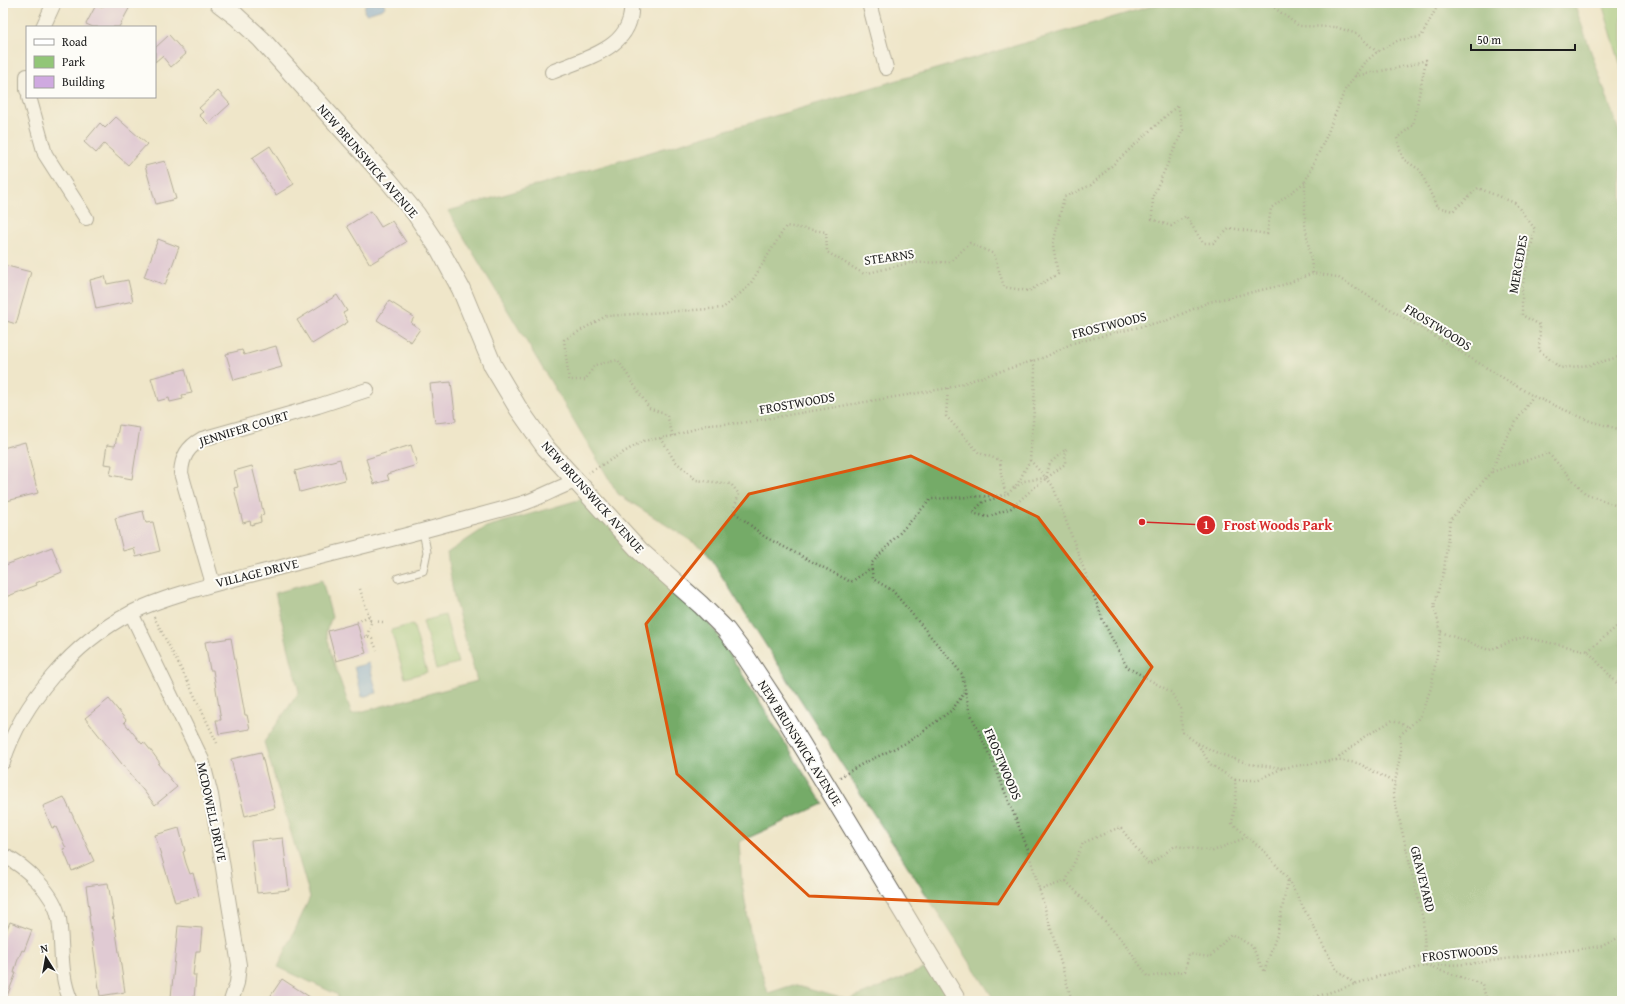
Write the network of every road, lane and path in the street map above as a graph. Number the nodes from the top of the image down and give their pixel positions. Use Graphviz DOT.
graph roads {
  1 [pos="54,3"];
  2 [pos="219,3"];
  3 [pos="631,3"];
  4 [pos="869,3"];
  5 [pos="1268,3"];
  6 [pos="1439,3"];
  7 [pos="43,26"];
  8 [pos="1377,52"];
  9 [pos="886,68"];
  10 [pos="552,72"];
  11 [pos="1355,76"];
  12 [pos="29,98"];
  13 [pos="1305,182"];
  14 [pos="86,218"];
  15 [pos="1313,273"];
  16 [pos="1622,356"];
  17 [pos="1032,361"];
  18 [pos="948,388"];
  19 [pos="367,390"];
  20 [pos="1533,396"];
  21 [pos="1622,430"];
  22 [pos="674,436"];
  23 [pos="661,438"];
  24 [pos="1030,460"];
  25 [pos="1491,472"];
  26 [pos="1046,478"];
  27 [pos="576,481"];
  28 [pos="1007,495"];
  29 [pos="1622,508"];
  30 [pos="423,531"];
  31 [pos="871,568"];
  32 [pos="398,578"];
  33 [pos="213,584"];
  34 [pos="360,589"];
  35 [pos="131,613"];
  36 [pos="154,616"];
  37 [pos="369,616"];
  38 [pos="370,621"];
  39 [pos="357,622"];
  40 [pos="383,622"];
  41 [pos="1622,622"];
  42 [pos="1441,632"];
  43 [pos="367,636"];
  44 [pos="361,638"];
  45 [pos="377,650"];
  46 [pos="1588,650"];
  47 [pos="1622,689"];
  48 [pos="965,692"];
  49 [pos="1409,727"];
  50 [pos="217,743"];
  51 [pos="1197,743"];
  52 [pos="1335,760"];
  53 [pos="3,762"];
  54 [pos="1283,768"];
  55 [pos="1235,780"];
  56 [pos="1395,783"];
  57 [pos="829,790"];
  58 [pos="1247,837"];
  59 [pos="3,855"];
  60 [pos="1288,879"];
  61 [pos="1066,881"];
  62 [pos="1039,890"];
  63 [pos="1622,936"];
  64 [pos="1426,966"];
  65 [pos="1355,984"];
  66 [pos="71,1001"];
  67 [pos="231,1001"];
  68 [pos="957,1001"];
  69 [pos="1072,1001"];
  70 [pos="1303,1001"];
  71 [pos="1487,1001"];
  1 -- 7 [label="street"];
  2 -- 27 [label="street, NEW BRUNSWICK AVENUE"];
  3 -- 10 [label="street"];
  4 -- 9 [label="street"];
  5 -- 8 [label="path"];
  6 -- 8 [label="path"];
  8 -- 11 [label="path"];
  11 -- 13 [label="path"];
  11 -- 16 [label="path, MERCEDES"];
  12 -- 14 [label="street"];
  13 -- 15 [label="path"];
  13 -- 22 [label="path, STEARNS"];
  15 -- 17 [label="path, FROSTWOODS"];
  15 -- 20 [label="path, FROSTWOODS"];
  17 -- 18 [label="path, FROSTWOODS"];
  17 -- 24 [label="path"];
  18 -- 22 [label="path, FROSTWOODS"];
  18 -- 28 [label="path"];
  19 -- 33 [label="street, JENNIFER COURT"];
  20 -- 21 [label="path, FROSTWOODS"];
  20 -- 25 [label="path"];
  22 -- 23 [label="path, FROSTWOODS"];
  23 -- 27 [label="path, FROSTWOODS"];
  23 -- 31 [label="path"];
  24 -- 26 [label="path"];
  24 -- 28 [label="path"];
  25 -- 29 [label="path"];
  25 -- 42 [label="path"];
  26 -- 26 [label="path"];
  26 -- 28 [label="path"];
  26 -- 28 [label="path"];
  26 -- 51 [label="path"];
  27 -- 30 [label="street, VILLAGE DRIVE"];
  27 -- 57 [label="street, NEW BRUNSWICK AVENUE"];
  28 -- 31 [label="path, FROSTWOODS"];
  30 -- 32 [label="lane"];
  30 -- 33 [label="street, VILLAGE DRIVE"];
  31 -- 48 [label="path, FROSTWOODS"];
  33 -- 35 [label="street, VILLAGE DRIVE"];
  34 -- 37 [label="path"];
  35 -- 53 [label="street, VILLAGE DRIVE"];
  35 -- 67 [label="street, MCDOWELL DRIVE"];
  36 -- 50 [label="path"];
  37 -- 38 [label="path"];
  37 -- 39 [label="path"];
  38 -- 40 [label="path"];
  38 -- 43 [label="path"];
  41 -- 46 [label="path"];
  42 -- 46 [label="path"];
  42 -- 49 [label="path"];
  43 -- 44 [label="path"];
  43 -- 45 [label="path"];
  46 -- 47 [label="path"];
  48 -- 57 [label="path"];
  48 -- 62 [label="path, FROSTWOODS"];
  49 -- 52 [label="path"];
  49 -- 56 [label="path, GRAVEYARD"];
  51 -- 54 [label="path"];
  51 -- 55 [label="path"];
  52 -- 54 [label="path"];
  52 -- 56 [label="path"];
  54 -- 55 [label="path"];
  55 -- 58 [label="path"];
  56 -- 64 [label="path, GRAVEYARD"];
  57 -- 68 [label="street, NEW BRUNSWICK AVENUE"];
  58 -- 60 [label="path"];
  58 -- 61 [label="path"];
  59 -- 66 [label="street"];
  60 -- 61 [label="path"];
  60 -- 65 [label="path"];
  61 -- 62 [label="path"];
  62 -- 69 [label="path, FROSTWOODS"];
  63 -- 64 [label="path, FROSTWOODS"];
  64 -- 65 [label="path, FROSTWOODS"];
  64 -- 71 [label="path"];
  65 -- 70 [label="path, FROSTWOODS"];
}
